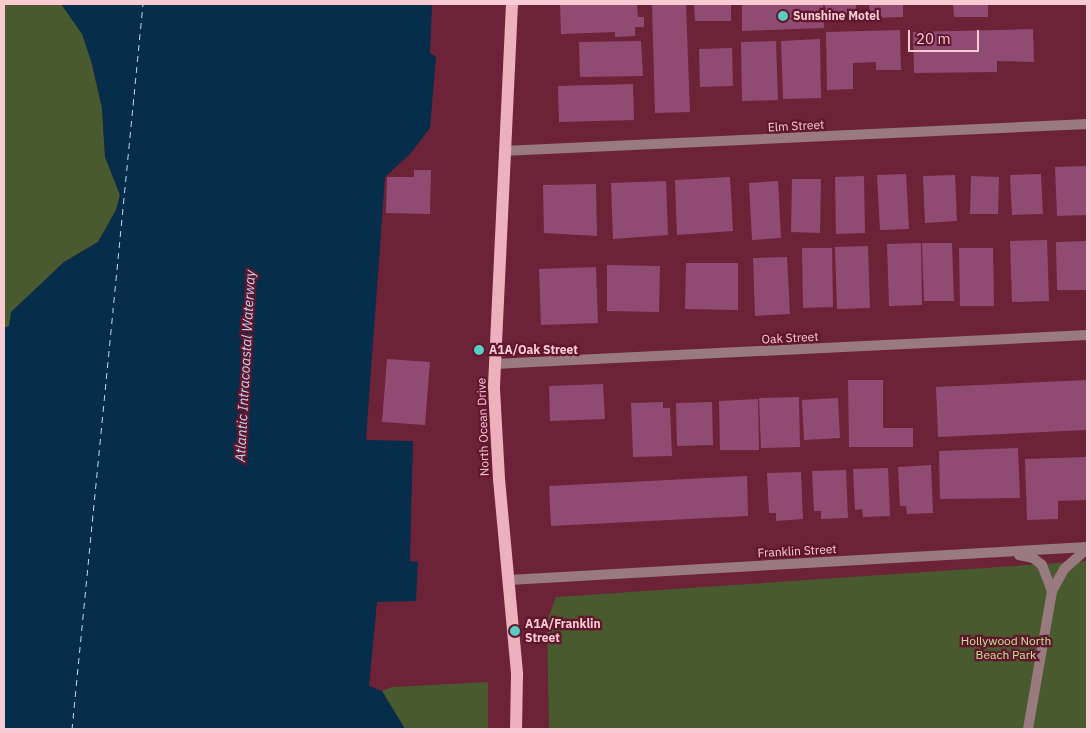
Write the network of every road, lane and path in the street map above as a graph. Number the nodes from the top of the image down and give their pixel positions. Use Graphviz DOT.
graph roads {
  1 [pos="512,4"];
  2 [pos="1087,124"];
  3 [pos="505,151"];
  4 [pos="1087,335"];
  5 [pos="495,364"];
  6 [pos="1087,548"];
  7 [pos="1003,552"];
  8 [pos="509,580"];
  9 [pos="1052,591"];
  10 [pos="516,729"];
  11 [pos="1028,729"];
  1 -- 3 [label="main road, North Ocean Drive"];
  2 -- 3 [label="street, Elm Street"];
  3 -- 5 [label="main road, North Ocean Drive"];
  4 -- 5 [label="street, Oak Street"];
  5 -- 8 [label="main road, North Ocean Drive"];
  6 -- 7 [label="street, Franklin Street"];
  6 -- 9 [label="street"];
  7 -- 8 [label="street, Franklin Street"];
  7 -- 9 [label="street"];
  8 -- 10 [label="main road, North Ocean Drive"];
  9 -- 11 [label="street"];
}
